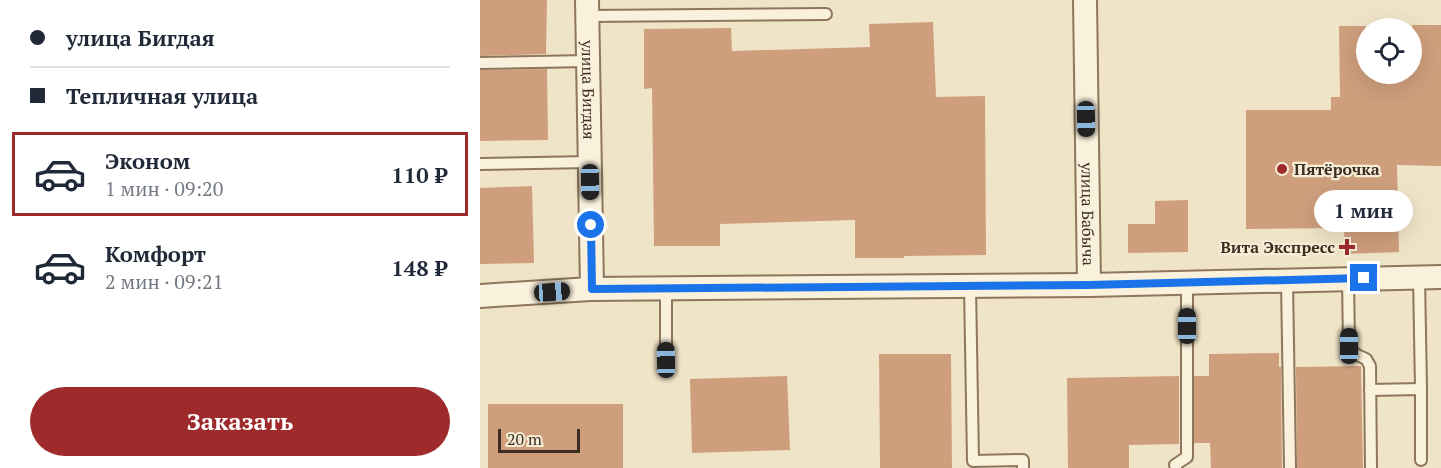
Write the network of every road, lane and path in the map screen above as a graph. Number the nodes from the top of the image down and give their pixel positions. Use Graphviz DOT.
graph roads {
  1 [pos="1085,0"];
  2 [pos="587,8"];
  3 [pos="826,14"];
  4 [pos="588,61"];
  5 [pos="480,63"];
  6 [pos="590,162"];
  7 [pos="480,164"];
  8 [pos="1430,277"];
  9 [pos="1348,279"];
  10 [pos="1287,280"];
  11 [pos="1187,283"];
  12 [pos="1089,285"];
  13 [pos="970,286"];
  14 [pos="592,289"];
  15 [pos="666,289"];
  16 [pos="480,296"];
  17 [pos="666,360"];
  18 [pos="1421,389"];
  19 [pos="1370,390"];
  20 [pos="1421,460"];
  21 [pos="1023,468"];
  22 [pos="1176,468"];
  23 [pos="1290,468"];
  24 [pos="1371,468"];
  1 -- 12 [label="street, улица Бабыча"];
  2 -- 3 [label="lane"];
  2 -- 4 [label="street, улица Бигдая"];
  4 -- 5 [label="lane"];
  4 -- 6 [label="street, улица Бигдая"];
  6 -- 7 [label="lane"];
  6 -- 14 [label="street, улица Бигдая"];
  8 -- 9 [label="street"];
  8 -- 18 [label="lane"];
  9 -- 10 [label="street"];
  9 -- 19 [label="lane"];
  10 -- 11 [label="street"];
  10 -- 23 [label="lane"];
  11 -- 12 [label="street"];
  11 -- 22 [label="lane"];
  12 -- 13 [label="street"];
  13 -- 15 [label="street"];
  13 -- 21 [label="lane"];
  14 -- 15 [label="street"];
  14 -- 16 [label="street"];
  15 -- 17 [label="lane"];
  18 -- 19 [label="lane"];
  18 -- 20 [label="lane"];
  19 -- 24 [label="lane"];
}
